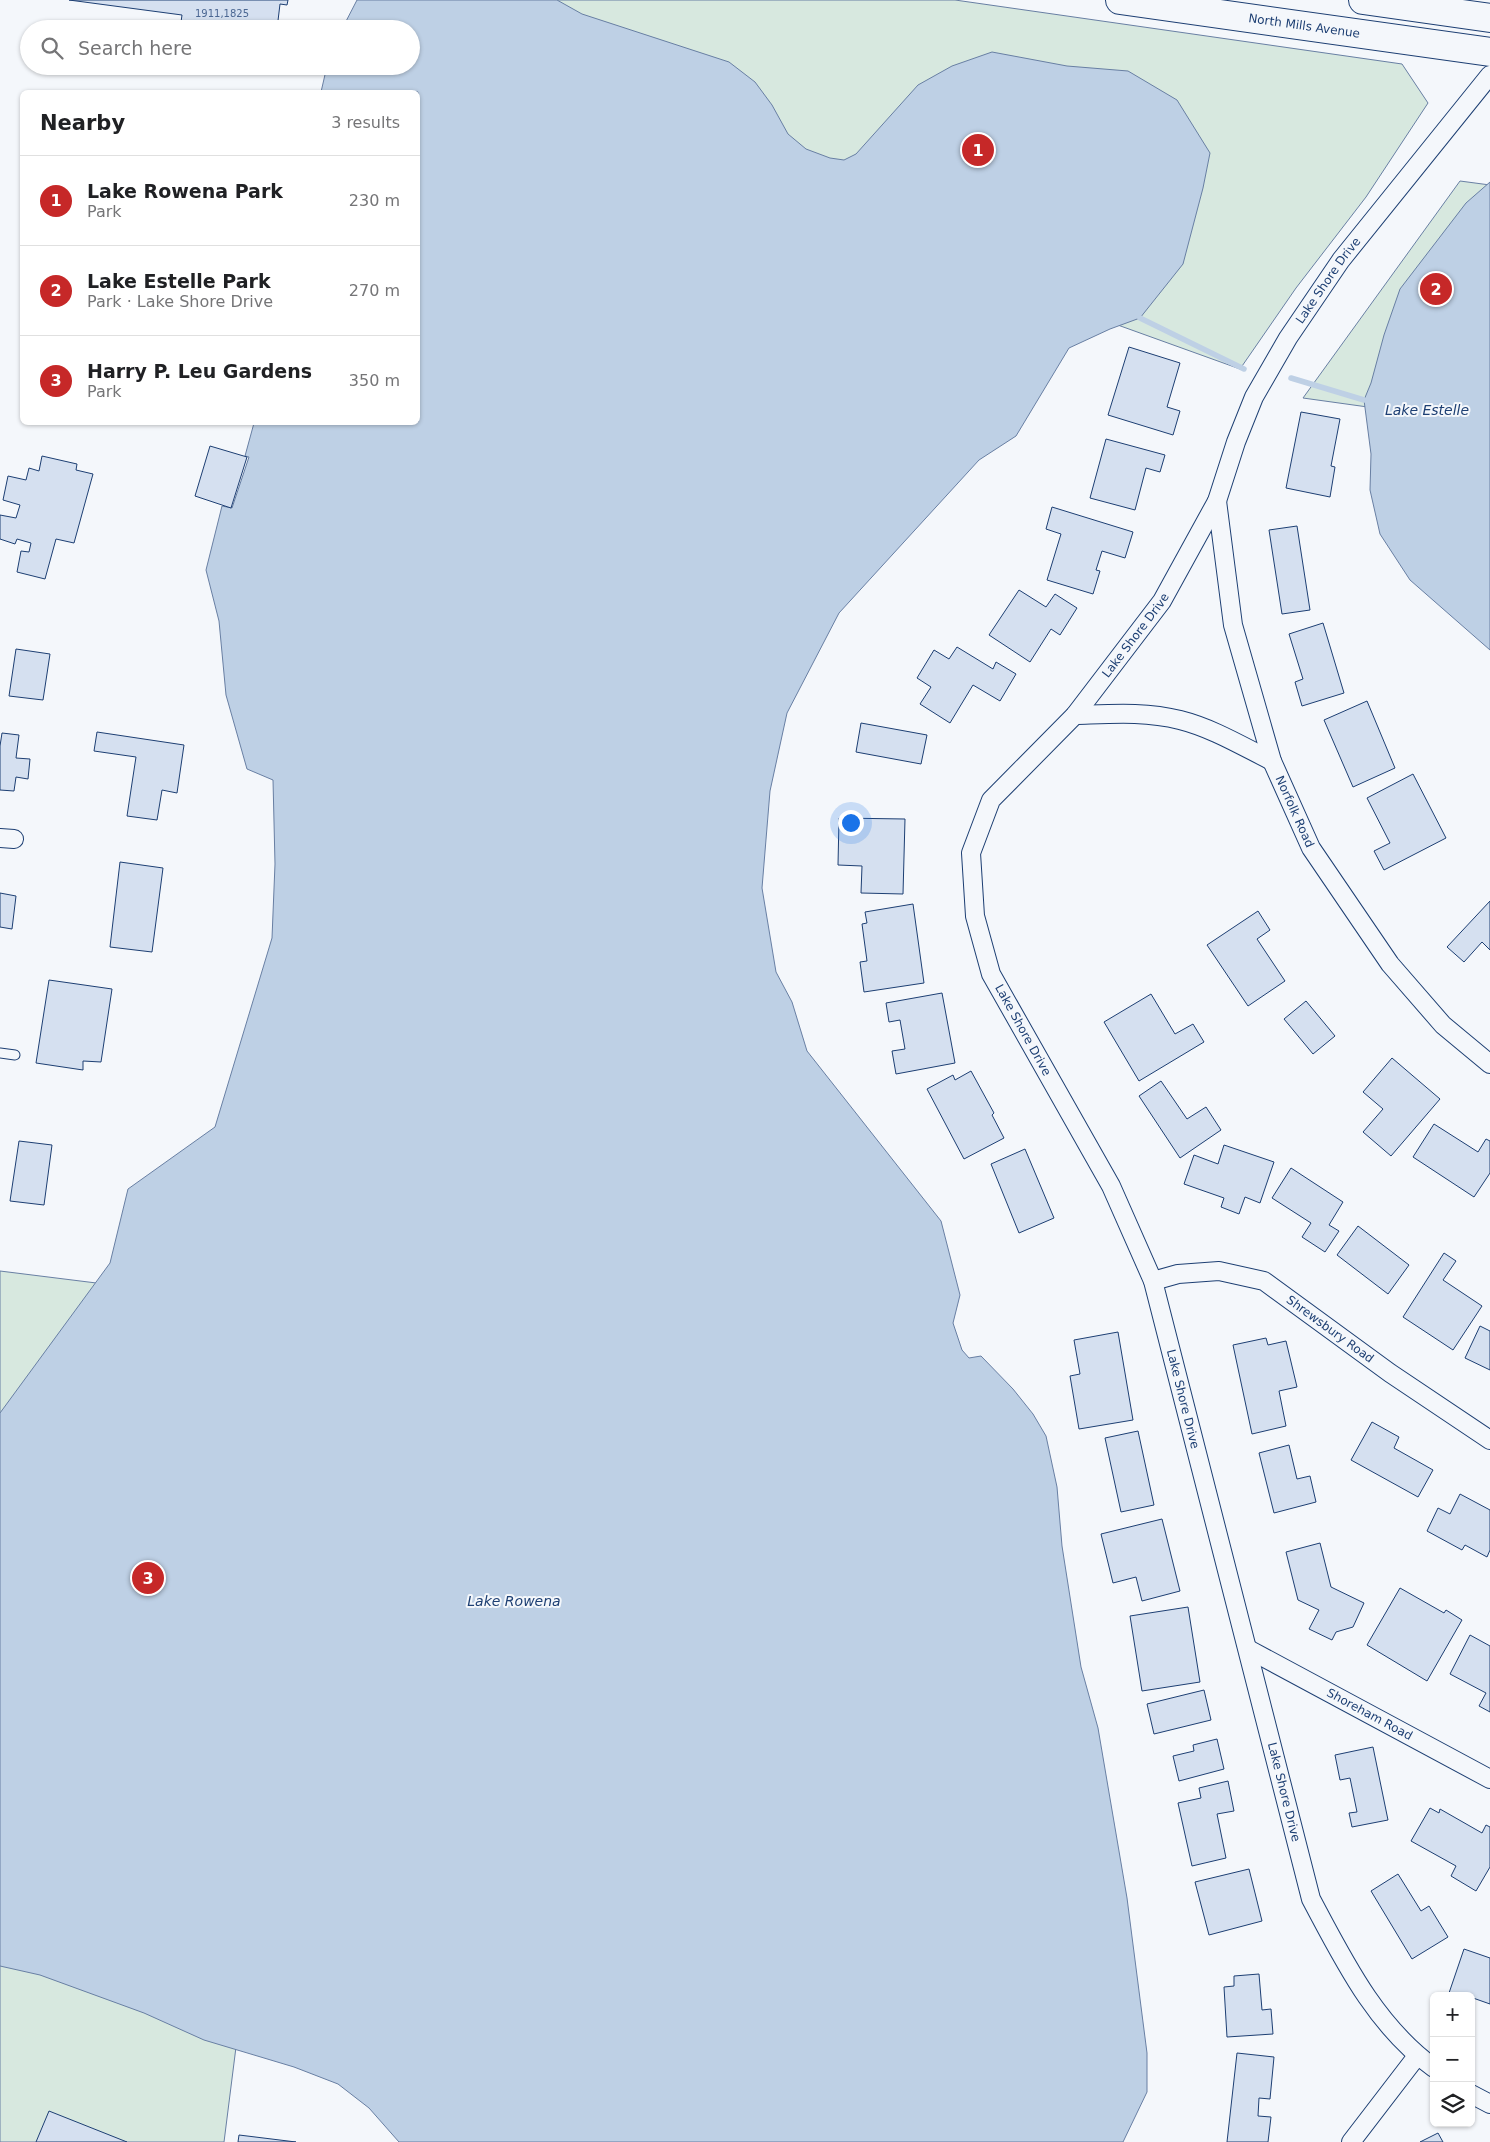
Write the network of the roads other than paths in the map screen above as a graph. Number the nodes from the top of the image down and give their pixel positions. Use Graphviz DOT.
graph roads {
  1 [pos="1120,0"];
  2 [pos="1363,0"];
  3 [pos="1490,18"];
  4 [pos="1490,52"];
  5 [pos="1490,75"];
  6 [pos="1217,501"];
  7 [pos="1075,715"];
  8 [pos="1272,760"];
  9 [pos="0,1053"];
  10 [pos="15,1055"];
  11 [pos="1490,1064"];
  12 [pos="1153,1281"];
  13 [pos="1490,1440"];
  14 [pos="1248,1649"];
  15 [pos="1490,1779"];
  16 [pos="1417,2056"];
  17 [pos="1430,2065"];
  18 [pos="1475,2096"];
  19 [pos="1490,2104"];
  20 [pos="1351,2142"];
  1 -- 4 [label="main road, North Mills Avenue"];
  2 -- 3 [label="main road"];
  5 -- 6 [label="street, Lake Shore Drive"];
  6 -- 7 [label="street, Lake Shore Drive"];
  6 -- 8 [label="street, Norfolk Road"];
  7 -- 8 [label="street"];
  7 -- 12 [label="street, Lake Shore Drive"];
  8 -- 11 [label="street, Norfolk Road"];
  9 -- 10 [label="lane"];
  12 -- 13 [label="street, Shrewsbury Road"];
  12 -- 14 [label="street, Lake Shore Drive"];
  14 -- 15 [label="street, Shoreham Road"];
  14 -- 16 [label="street, Lake Shore Drive"];
  16 -- 17 [label="street, Lake Shore Drive"];
  16 -- 20 [label="street"];
  18 -- 19 [label="street"];
}
